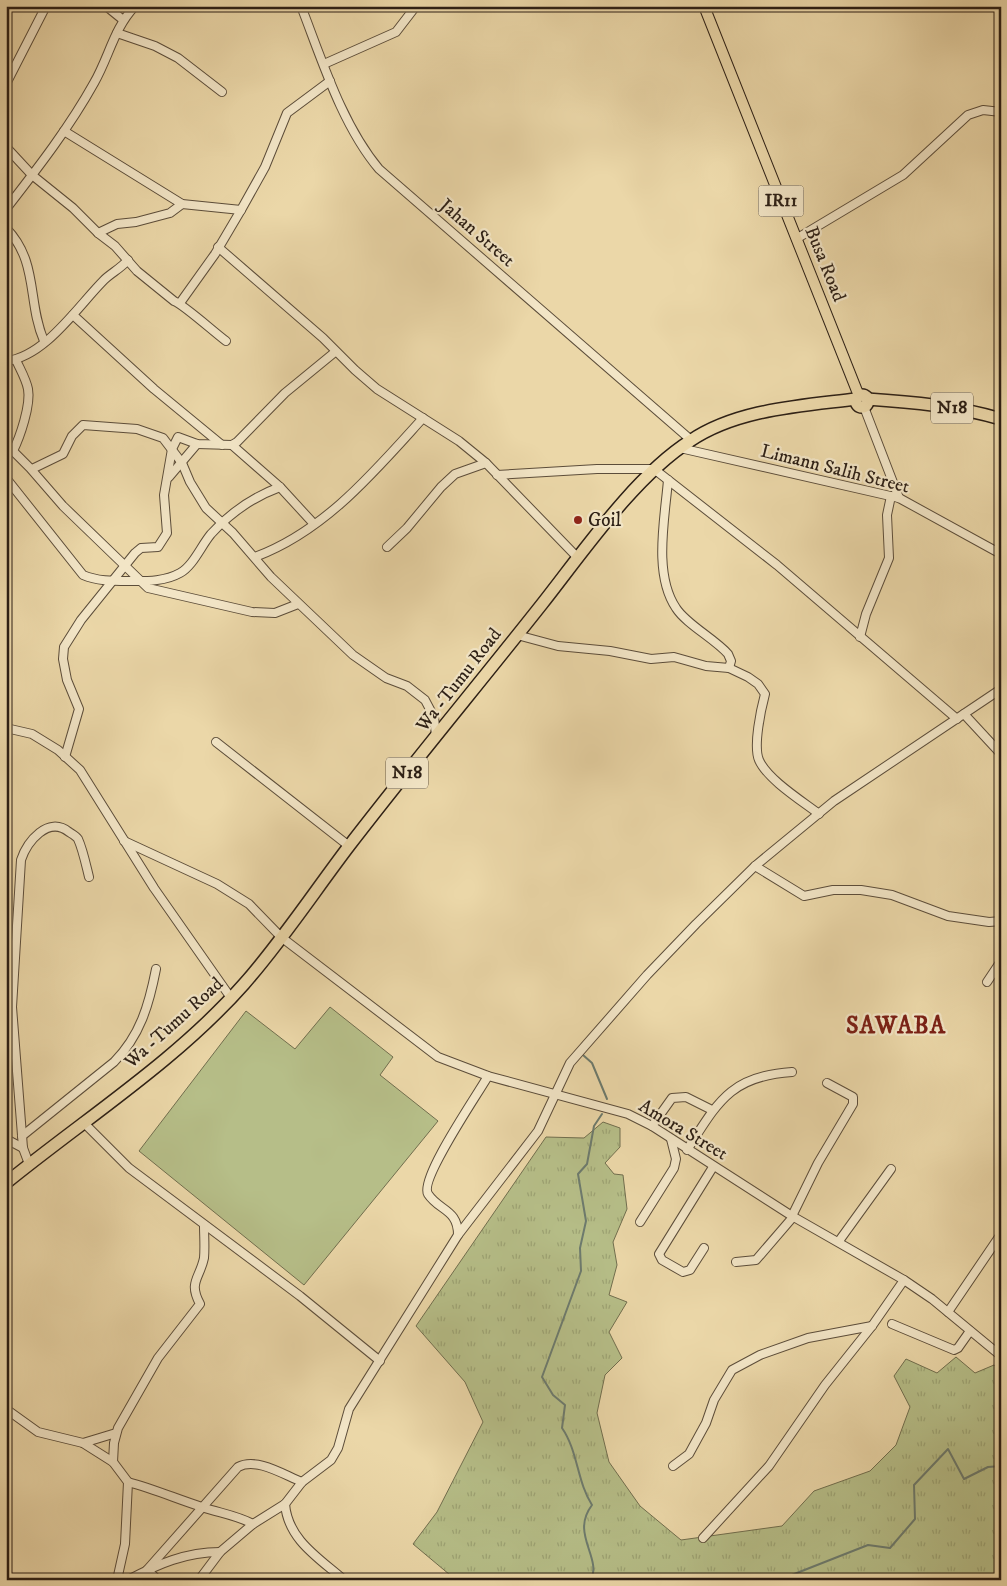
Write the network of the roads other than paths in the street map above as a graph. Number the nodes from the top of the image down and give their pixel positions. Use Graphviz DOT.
graph roads {
  1 [pos="46,6"];
  2 [pos="106,6"];
  3 [pos="135,6"];
  4 [pos="301,6"];
  5 [pos="416,6"];
  6 [pos="704,6"];
  7 [pos="122,19"];
  8 [pos="117,33"];
  9 [pos="324,64"];
  10 [pos="330,81"];
  11 [pos="6,84"];
  12 [pos="222,92"];
  13 [pos="1001,112"];
  14 [pos="64,131"];
  15 [pos="6,147"];
  16 [pos="32,175"];
  17 [pos="182,204"];
  18 [pos="6,209"];
  19 [pos="241,210"];
  20 [pos="6,228"];
  21 [pos="98,233"];
  22 [pos="796,239"];
  23 [pos="218,248"];
  24 [pos="128,260"];
  25 [pos="180,303"];
  26 [pos="74,314"];
  27 [pos="226,341"];
  28 [pos="44,342"];
  29 [pos="335,352"];
  30 [pos="16,360"];
  31 [pos="6,361"];
  32 [pos="862,401"];
  33 [pos="423,418"];
  34 [pos="1001,419"];
  35 [pos="691,440"];
  36 [pos="6,444"];
  37 [pos="197,444"];
  38 [pos="222,445"];
  39 [pos="232,445"];
  40 [pos="680,448"];
  41 [pos="172,449"];
  42 [pos="13,451"];
  43 [pos="182,463"];
  44 [pos="486,463"];
  45 [pos="32,469"];
  46 [pos="654,469"];
  47 [pos="497,474"];
  48 [pos="6,478"];
  49 [pos="168,478"];
  50 [pos="668,480"];
  51 [pos="280,487"];
  52 [pos="891,496"];
  53 [pos="899,498"];
  54 [pos="223,523"];
  55 [pos="314,524"];
  56 [pos="387,547"];
  57 [pos="1001,554"];
  58 [pos="255,557"];
  59 [pos="578,558"];
  60 [pos="123,566"];
  61 [pos="112,580"];
  62 [pos="138,581"];
  63 [pos="298,604"];
  64 [pos="517,635"];
  65 [pos="860,637"];
  66 [pos="729,668"];
  67 [pos="1001,689"];
  68 [pos="961,716"];
  69 [pos="6,728"];
  70 [pos="436,738"];
  71 [pos="216,742"];
  72 [pos="1001,754"];
  73 [pos="65,757"];
  74 [pos="819,814"];
  75 [pos="124,840"];
  76 [pos="349,846"];
  77 [pos="755,866"];
  78 [pos="89,877"];
  79 [pos="1001,921"];
  80 [pos="281,937"];
  81 [pos="1001,960"];
  82 [pos="156,970"];
  83 [pos="987,982"];
  84 [pos="9,995"];
  85 [pos="231,998"];
  86 [pos="12,1016"];
  87 [pos="6,1024"];
  88 [pos="792,1072"];
  89 [pos="488,1076"];
  90 [pos="826,1083"];
  91 [pos="554,1094"];
  92 [pos="712,1110"];
  93 [pos="83,1122"];
  94 [pos="652,1126"];
  95 [pos="22,1136"];
  96 [pos="6,1138"];
  97 [pos="671,1139"];
  98 [pos="23,1148"];
  99 [pos="686,1150"];
  100 [pos="29,1164"];
  101 [pos="713,1167"];
  102 [pos="891,1169"];
  103 [pos="6,1183"];
  104 [pos="793,1216"];
  105 [pos="640,1222"];
  106 [pos="204,1225"];
  107 [pos="1001,1234"];
  108 [pos="458,1235"];
  109 [pos="839,1241"];
  110 [pos="993,1246"];
  111 [pos="704,1248"];
  112 [pos="1001,1251"];
  113 [pos="736,1262"];
  114 [pos="904,1280"];
  115 [pos="948,1312"];
  116 [pos="892,1324"];
  117 [pos="872,1326"];
  118 [pos="970,1331"];
  119 [pos="1001,1356"];
  120 [pos="380,1361"];
  121 [pos="6,1409"];
  122 [pos="116,1433"];
  123 [pos="82,1443"];
  124 [pos="113,1462"];
  125 [pos="673,1466"];
  126 [pos="128,1482"];
  127 [pos="302,1482"];
  128 [pos="285,1504"];
  129 [pos="202,1507"];
  130 [pos="253,1524"];
  131 [pos="703,1538"];
  132 [pos="220,1552"];
  133 [pos="148,1570"];
  134 [pos="116,1580"];
  135 [pos="128,1580"];
  136 [pos="158,1580"];
  137 [pos="199,1580"];
  138 [pos="344,1580"];
  1 -- 11 [label="street"];
  2 -- 7 [label="street"];
  3 -- 7 [label="street"];
  4 -- 9 [label="street, Jahan Street"];
  5 -- 9 [label="street"];
  6 -- 22 [label="main road, Busa Road / IR11"];
  7 -- 8 [label="street"];
  8 -- 12 [label="street"];
  8 -- 14 [label="street"];
  9 -- 10 [label="street, Jahan Street"];
  10 -- 19 [label="street"];
  10 -- 35 [label="street, Jahan Street"];
  13 -- 22 [label="street"];
  14 -- 16 [label="street"];
  14 -- 17 [label="street"];
  15 -- 16 [label="street"];
  16 -- 18 [label="street"];
  16 -- 21 [label="street"];
  17 -- 19 [label="street"];
  17 -- 21 [label="street"];
  19 -- 23 [label="street"];
  20 -- 28 [label="street"];
  21 -- 24 [label="street"];
  22 -- 32 [label="main road, Busa Road / IR11"];
  23 -- 25 [label="street"];
  23 -- 29 [label="street"];
  24 -- 25 [label="street"];
  24 -- 26 [label="street"];
  25 -- 27 [label="street"];
  26 -- 28 [label="street"];
  26 -- 38 [label="street"];
  28 -- 30 [label="street"];
  29 -- 33 [label="street"];
  29 -- 39 [label="street"];
  30 -- 31 [label="street"];
  30 -- 42 [label="street"];
  32 -- 34 [label="highway, N18"];
  32 -- 35 [label="highway, Wa -Tumu Road / N18"];
  32 -- 53 [label="street"];
  33 -- 44 [label="street"];
  33 -- 55 [label="street"];
  35 -- 40 [label="highway, Wa -Tumu Road / N18"];
  36 -- 42 [label="street"];
  37 -- 38 [label="street"];
  37 -- 41 [label="street"];
  37 -- 43 [label="street"];
  38 -- 39 [label="street"];
  39 -- 51 [label="street"];
  40 -- 46 [label="highway, Wa -Tumu Road / N18"];
  40 -- 52 [label="street, Limann Salih Street"];
  41 -- 43 [label="street"];
  41 -- 45 [label="street"];
  41 -- 49 [label="street"];
  42 -- 45 [label="street"];
  43 -- 49 [label="street"];
  43 -- 54 [label="street"];
  44 -- 47 [label="street"];
  44 -- 56 [label="street"];
  45 -- 60 [label="street"];
  46 -- 47 [label="street"];
  46 -- 50 [label="street"];
  46 -- 59 [label="highway, Wa -Tumu Road / N18"];
  47 -- 59 [label="street"];
  48 -- 61 [label="street"];
  49 -- 60 [label="street"];
  50 -- 65 [label="street"];
  50 -- 66 [label="street"];
  51 -- 54 [label="street"];
  51 -- 55 [label="street"];
  52 -- 53 [label="street, Limann Salih Street"];
  52 -- 65 [label="street"];
  53 -- 57 [label="street, Limann Salih Street"];
  54 -- 58 [label="street"];
  54 -- 62 [label="street"];
  55 -- 58 [label="street"];
  58 -- 63 [label="street"];
  59 -- 64 [label="highway, Wa -Tumu Road / N18"];
  60 -- 61 [label="street"];
  60 -- 62 [label="street"];
  61 -- 62 [label="street"];
  61 -- 73 [label="street"];
  62 -- 63 [label="street"];
  63 -- 70 [label="street"];
  64 -- 66 [label="street"];
  64 -- 70 [label="highway, Wa -Tumu Road / N18"];
  65 -- 68 [label="street"];
  66 -- 74 [label="street"];
  67 -- 68 [label="street"];
  68 -- 72 [label="street"];
  68 -- 74 [label="street"];
  69 -- 73 [label="street"];
  70 -- 76 [label="highway, Wa -Tumu Road / N18"];
  71 -- 76 [label="street"];
  73 -- 75 [label="street"];
  74 -- 77 [label="street"];
  75 -- 80 [label="street, Amora Street"];
  75 -- 85 [label="street"];
  76 -- 80 [label="highway, Wa -Tumu Road / N18"];
  77 -- 79 [label="street"];
  77 -- 91 [label="street"];
  78 -- 84 [label="street"];
  80 -- 85 [label="highway, Wa -Tumu Road / N18"];
  80 -- 89 [label="street, Amora Street"];
  81 -- 83 [label="street"];
  82 -- 95 [label="street"];
  84 -- 86 [label="street"];
  85 -- 93 [label="highway, Wa -Tumu Road / N18"];
  86 -- 87 [label="street"];
  86 -- 95 [label="street"];
  88 -- 92 [label="street"];
  89 -- 91 [label="street, Amora Street"];
  89 -- 108 [label="street"];
  90 -- 104 [label="street"];
  91 -- 94 [label="street, Amora Street"];
  91 -- 108 [label="street"];
  92 -- 94 [label="street"];
  92 -- 99 [label="street"];
  93 -- 100 [label="highway, Wa -Tumu Road / N18"];
  93 -- 106 [label="street"];
  94 -- 97 [label="street, Amora Street"];
  95 -- 98 [label="street"];
  96 -- 98 [label="street"];
  97 -- 99 [label="street, Amora Street"];
  97 -- 105 [label="street"];
  98 -- 100 [label="street"];
  99 -- 101 [label="street, Amora Street"];
  100 -- 103 [label="highway, Wa -Tumu Road / N18"];
  101 -- 104 [label="street, Amora Street"];
  101 -- 111 [label="street"];
  102 -- 109 [label="street"];
  104 -- 109 [label="street, Amora Street"];
  104 -- 113 [label="street"];
  106 -- 120 [label="street"];
  106 -- 122 [label="street"];
  107 -- 110 [label="street"];
  108 -- 120 [label="street"];
  109 -- 114 [label="street, Amora Street"];
  110 -- 112 [label="street"];
  110 -- 115 [label="street"];
  114 -- 115 [label="street, Amora Street"];
  114 -- 117 [label="street"];
  115 -- 118 [label="street, Amora Street"];
  116 -- 118 [label="street"];
  117 -- 125 [label="street"];
  117 -- 131 [label="street"];
  118 -- 119 [label="street, Amora Street"];
  120 -- 127 [label="street"];
  121 -- 123 [label="street"];
  122 -- 123 [label="street"];
  122 -- 124 [label="street"];
  123 -- 124 [label="street"];
  124 -- 126 [label="street"];
  126 -- 129 [label="street"];
  126 -- 134 [label="street"];
  127 -- 128 [label="street"];
  127 -- 129 [label="street"];
  128 -- 130 [label="street"];
  128 -- 138 [label="street"];
  129 -- 130 [label="street"];
  129 -- 133 [label="street"];
  130 -- 132 [label="street"];
  132 -- 133 [label="street"];
  132 -- 137 [label="street"];
  133 -- 135 [label="street"];
  133 -- 136 [label="street"];
}
